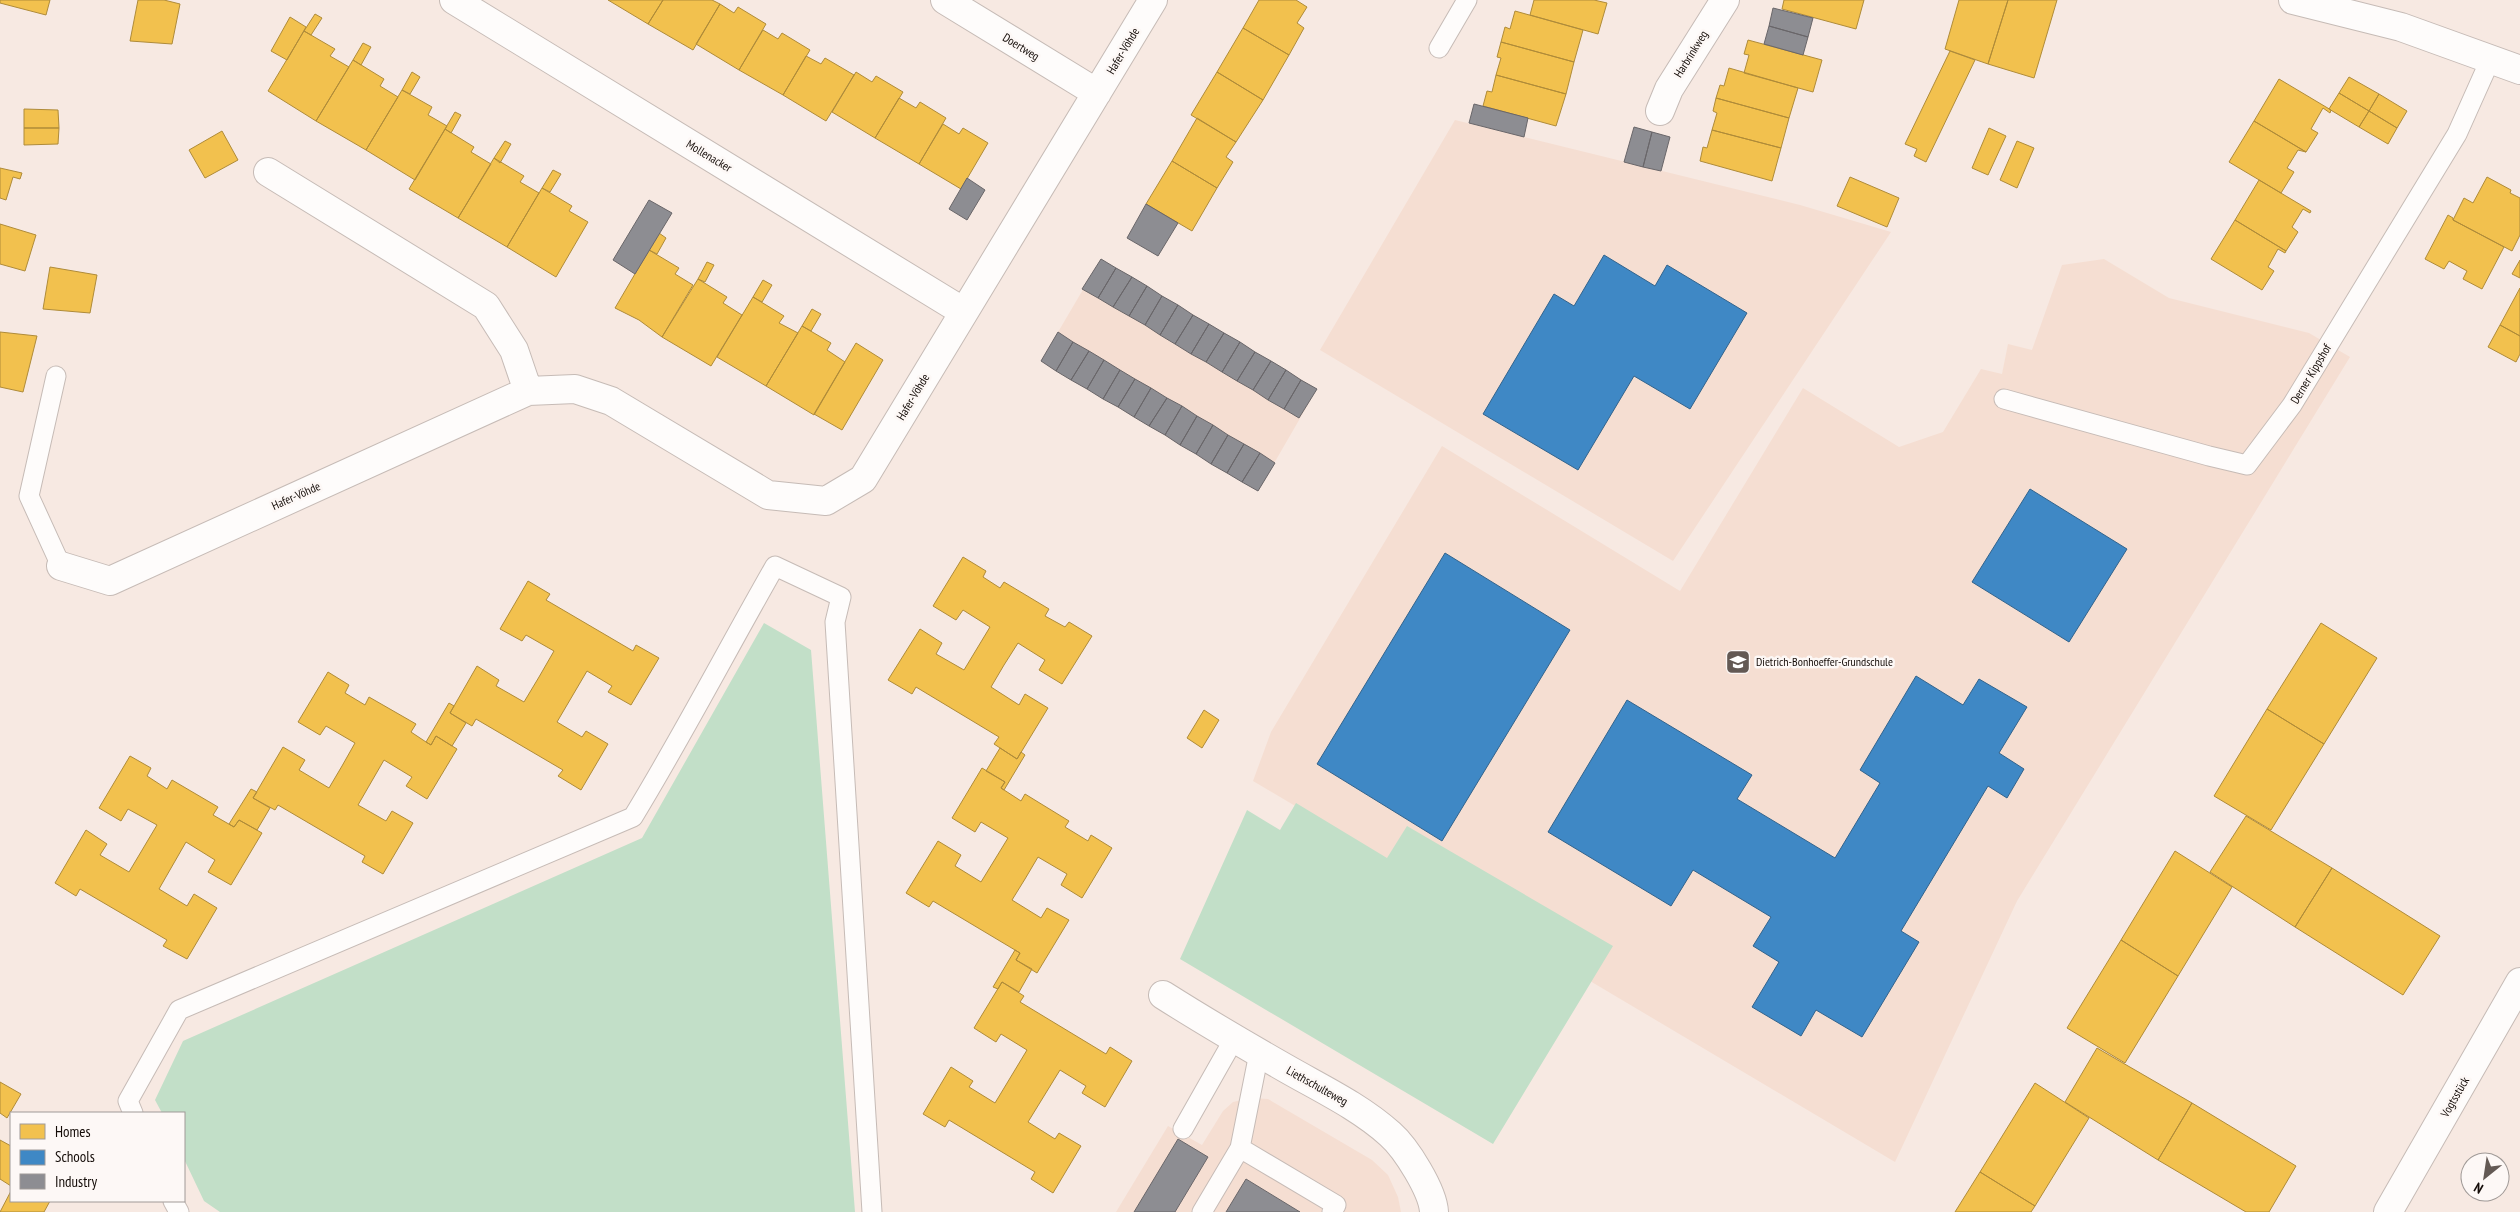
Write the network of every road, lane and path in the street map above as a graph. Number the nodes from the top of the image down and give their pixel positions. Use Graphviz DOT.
graph roads {
  1 [pos="454,0"];
  2 [pos="945,0"];
  3 [pos="1153,0"];
  4 [pos="1467,0"];
  5 [pos="1725,0"];
  6 [pos="2293,0"];
  7 [pos="1439,48"];
  8 [pos="2491,58"];
  9 [pos="2520,70"];
  10 [pos="1097,93"];
  11 [pos="1660,111"];
  12 [pos="268,172"];
  13 [pos="964,312"];
  14 [pos="56,376"];
  15 [pos="528,391"];
  16 [pos="2004,399"];
  17 [pos="61,566"];
  18 [pos="2520,982"];
  19 [pos="1163,995"];
  20 [pos="1234,1039"];
  21 [pos="1259,1053"];
  22 [pos="133,1112"];
  23 [pos="1183,1129"];
  24 [pos="1240,1148"];
  25 [pos="872,1212"];
  26 [pos="1202,1212"];
  27 [pos="1332,1212"];
  28 [pos="1434,1212"];
  29 [pos="2388,1212"];
  1 -- 13 [label="street, Mollenacker"];
  2 -- 10 [label="street, Doertweg"];
  3 -- 10 [label="street, Hafer-Vöhde"];
  4 -- 7 [label="lane"];
  5 -- 11 [label="street, Harbrinkweg"];
  6 -- 8 [label="street"];
  8 -- 9 [label="street"];
  8 -- 16 [label="lane, Derner Kippshof"];
  10 -- 13 [label="street, Hafer-Vöhde"];
  12 -- 15 [label="street"];
  13 -- 15 [label="street, Hafer-Vöhde"];
  14 -- 17 [label="lane"];
  15 -- 17 [label="street, Hafer-Vöhde"];
  18 -- 29 [label="street, Vogtsstück"];
  19 -- 20 [label="street, Liethschulteweg"];
  20 -- 21 [label="street, Liethschulteweg"];
  20 -- 23 [label="lane"];
  21 -- 24 [label="lane"];
  21 -- 28 [label="street, Liethschulteweg"];
  22 -- 25 [label="lane"];
  24 -- 26 [label="lane"];
  24 -- 27 [label="lane"];
}
